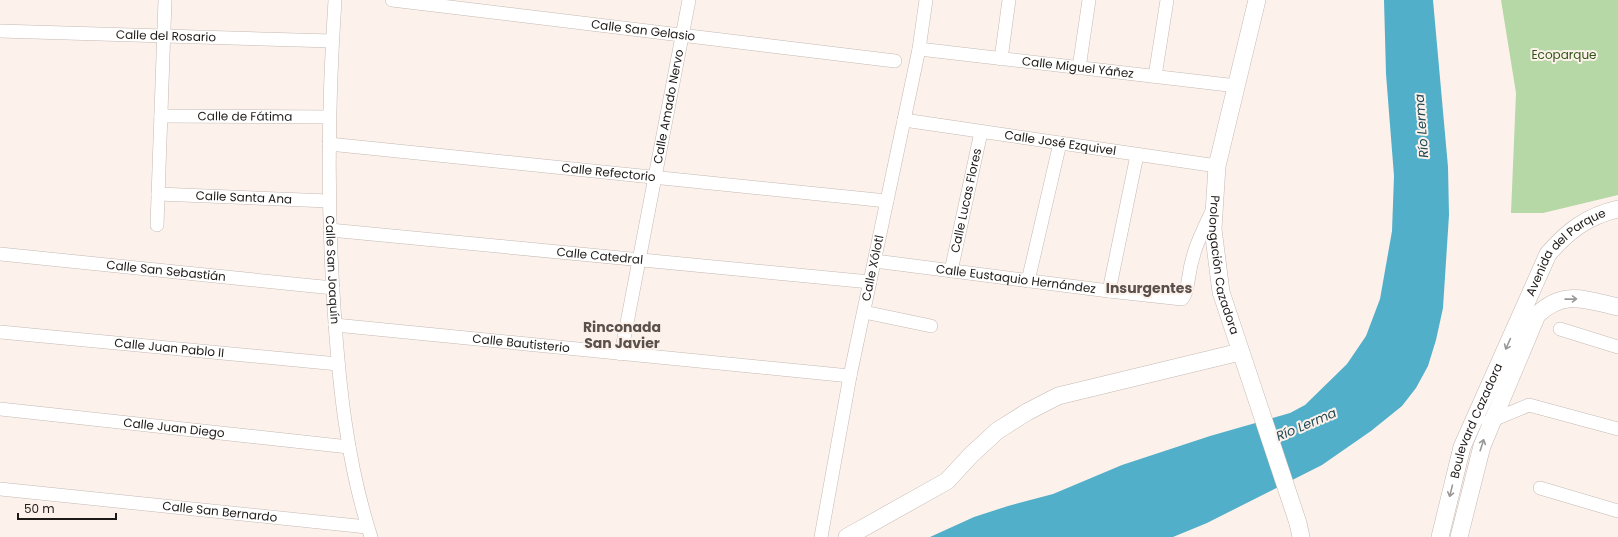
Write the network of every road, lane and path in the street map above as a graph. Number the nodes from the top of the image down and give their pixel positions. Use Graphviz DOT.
graph roads {
  1 [pos="165,0"];
  2 [pos="335,0"];
  3 [pos="392,0"];
  4 [pos="689,0"];
  5 [pos="926,0"];
  6 [pos="1009,0"];
  7 [pos="1089,0"];
  8 [pos="1167,0"];
  9 [pos="1257,0"];
  10 [pos="0,31"];
  11 [pos="683,35"];
  12 [pos="164,37"];
  13 [pos="332,41"];
  14 [pos="919,50"];
  15 [pos="1002,59"];
  16 [pos="895,61"];
  17 [pos="1079,68"];
  18 [pos="1156,76"];
  19 [pos="1237,86"];
  20 [pos="161,116"];
  21 [pos="329,117"];
  22 [pos="904,120"];
  23 [pos="982,132"];
  24 [pos="1060,143"];
  25 [pos="329,144"];
  26 [pos="1137,155"];
  27 [pos="1217,166"];
  28 [pos="655,177"];
  29 [pos="158,194"];
  30 [pos="329,201"];
  31 [pos="887,201"];
  32 [pos="1214,206"];
  33 [pos="1618,209"];
  34 [pos="157,225"];
  35 [pos="330,230"];
  36 [pos="0,254"];
  37 [pos="639,260"];
  38 [pos="875,261"];
  39 [pos="951,271"];
  40 [pos="1028,281"];
  41 [pos="870,282"];
  42 [pos="333,288"];
  43 [pos="1109,291"];
  44 [pos="1618,307"];
  45 [pos="864,312"];
  46 [pos="1530,312"];
  47 [pos="335,325"];
  48 [pos="931,326"];
  49 [pos="1560,329"];
  50 [pos="0,332"];
  51 [pos="1618,347"];
  52 [pos="1240,352"];
  53 [pos="621,354"];
  54 [pos="338,364"];
  55 [pos="850,376"];
  56 [pos="0,409"];
  57 [pos="1492,421"];
  58 [pos="1618,429"];
  59 [pos="1470,430"];
  60 [pos="349,447"];
  61 [pos="1540,488"];
  62 [pos="0,490"];
  63 [pos="1618,511"];
  64 [pos="1299,530"];
  65 [pos="369,532"];
  66 [pos="821,537"];
  67 [pos="846,537"];
  68 [pos="1311,537"];
  69 [pos="1440,537"];
  70 [pos="1459,537"];
  1 -- 12 [label="street"];
  2 -- 13 [label="street, Calle San Joaquín"];
  3 -- 11 [label="street, Calle San Gelasio"];
  4 -- 11 [label="street, Calle Amado Nervo"];
  5 -- 14 [label="street, Calle Xólotl"];
  6 -- 15 [label="street"];
  7 -- 17 [label="street"];
  8 -- 18 [label="street"];
  9 -- 19 [label="street, Prolongación Cazadora"];
  10 -- 12 [label="street, Calle del Rosario"];
  11 -- 16 [label="street, Calle San Gelasio"];
  11 -- 28 [label="street, Calle Amado Nervo"];
  12 -- 13 [label="street, Calle del Rosario"];
  12 -- 20 [label="street"];
  13 -- 21 [label="street, Calle San Joaquín"];
  14 -- 15 [label="street, Calle Miguel Yáñez"];
  14 -- 22 [label="street, Calle Xólotl"];
  15 -- 17 [label="street, Calle Miguel Yáñez"];
  17 -- 18 [label="street, Calle Miguel Yáñez"];
  18 -- 19 [label="street, Calle Miguel Yáñez"];
  19 -- 27 [label="street, Prolongación Cazadora"];
  20 -- 21 [label="street, Calle de Fátima"];
  20 -- 29 [label="street"];
  21 -- 25 [label="street, Calle San Joaquín"];
  22 -- 23 [label="street, Calle José Ezquivel"];
  22 -- 31 [label="street, Calle Xólotl"];
  23 -- 24 [label="street, Calle José Ezquivel"];
  23 -- 39 [label="street, Calle Lucas Flores"];
  24 -- 26 [label="street, Calle José Ezquivel"];
  24 -- 40 [label="street"];
  25 -- 28 [label="street, Calle Refectorio"];
  25 -- 30 [label="street, Calle San Joaquín"];
  26 -- 27 [label="street, Calle José Ezquivel"];
  26 -- 43 [label="street"];
  27 -- 32 [label="street, Prolongación Cazadora"];
  28 -- 31 [label="street, Calle Refectorio"];
  28 -- 37 [label="street, Calle Amado Nervo"];
  29 -- 30 [label="street, Calle Santa Ana"];
  29 -- 34 [label="street"];
  30 -- 35 [label="street, Calle San Joaquín"];
  31 -- 38 [label="street, Calle Xólotl"];
  32 -- 43 [label="street, Calle Eustaquio Hernández"];
  32 -- 52 [label="street, Prolongación Cazadora"];
  33 -- 46 [label="street, Avenida del Parque"];
  35 -- 37 [label="street, Calle Catedral"];
  35 -- 42 [label="street, Calle San Joaquín"];
  36 -- 42 [label="street, Calle San Sebastián"];
  37 -- 41 [label="street, Calle Catedral"];
  37 -- 53 [label="street, Calle Amado Nervo"];
  38 -- 39 [label="street, Calle Eustaquio Hernández"];
  38 -- 41 [label="street, Calle Xólotl"];
  39 -- 40 [label="street, Calle Eustaquio Hernández"];
  40 -- 43 [label="street, Calle Eustaquio Hernández"];
  41 -- 45 [label="street, Calle Xólotl"];
  42 -- 47 [label="street, Calle San Joaquín"];
  46 -- 44 [label="street, Avenida del Parque, one-way"];
  45 -- 48 [label="street"];
  45 -- 55 [label="street, Calle Xólotl"];
  46 -- 57 [label="street, Boulevard Cazadora"];
  46 -- 59 [label="street, Boulevard Cazadora, one-way"];
  47 -- 53 [label="street, Calle Bautisterio"];
  47 -- 54 [label="street, Calle San Joaquín"];
  49 -- 51 [label="street"];
  50 -- 54 [label="street, Calle Juan Pablo II"];
  52 -- 64 [label="street, Prolongación Cazadora"];
  52 -- 67 [label="street"];
  53 -- 55 [label="street, Calle Bautisterio"];
  54 -- 60 [label="street, Calle San Joaquín"];
  55 -- 66 [label="street, Calle Xólotl"];
  56 -- 60 [label="street, Calle Juan Diego"];
  57 -- 58 [label="street"];
  57 -- 59 [label="street"];
  70 -- 57 [label="street, Boulevard Cazadora, one-way"];
  59 -- 69 [label="street, Boulevard Cazadora, one-way"];
  60 -- 65 [label="street, Calle San Joaquín"];
  61 -- 63 [label="street"];
  62 -- 65 [label="street, Calle San Bernardo"];
  64 -- 68 [label="street"];
}
